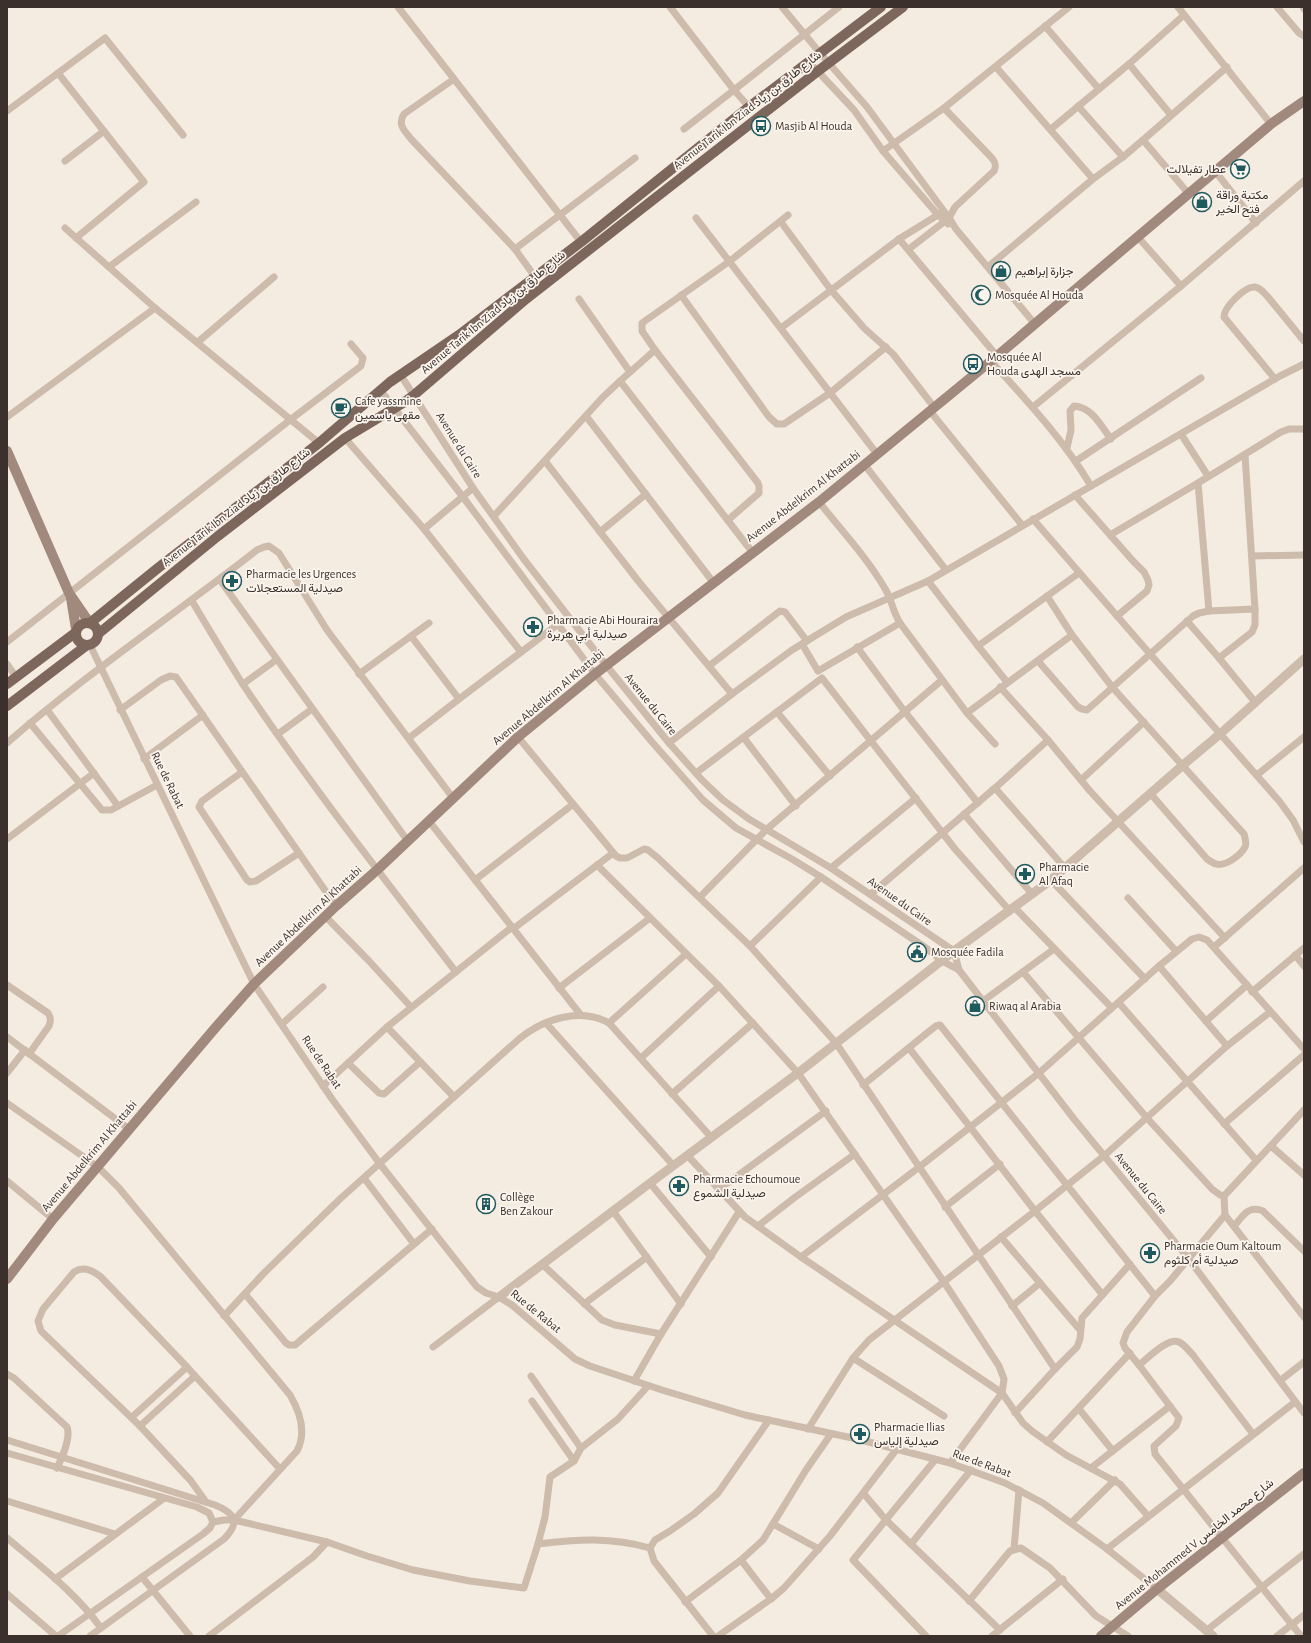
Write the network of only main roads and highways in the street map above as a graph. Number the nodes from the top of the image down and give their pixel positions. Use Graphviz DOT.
graph roads {
  1 [pos="881,7"];
  2 [pos="903,7"];
  3 [pos="1304,101"];
  4 [pos="7,451"];
  5 [pos="70,595"];
  6 [pos="90,622"];
  7 [pos="76,631"];
  8 [pos="98,634"];
  9 [pos="88,645"];
  10 [pos="7,684"];
  11 [pos="7,706"];
  12 [pos="7,1279"];
  13 [pos="1304,1473"];
  14 [pos="1101,1636"];
  1 -- 6 [label="main road, Avenue Tarik Ibn Ziad شارع طارق بن زياد"];
  2 -- 8 [label="main road, Avenue Tarik Ibn Ziad شارع طارق بن زياد"];
  3 -- 12 [label="main road, Avenue Abdelkrim Al Khattabi"];
  4 -- 5 [label="main road"];
  5 -- 6 [label="main road"];
  5 -- 7 [label="main road"];
  6 -- 7 [label="main road"];
  6 -- 8 [label="main road"];
  7 -- 9 [label="main road"];
  7 -- 10 [label="main road"];
  8 -- 9 [label="main road"];
  9 -- 11 [label="main road"];
  13 -- 14 [label="main road, Avenue Mohammed V شارع محمد الخامس"];
}
